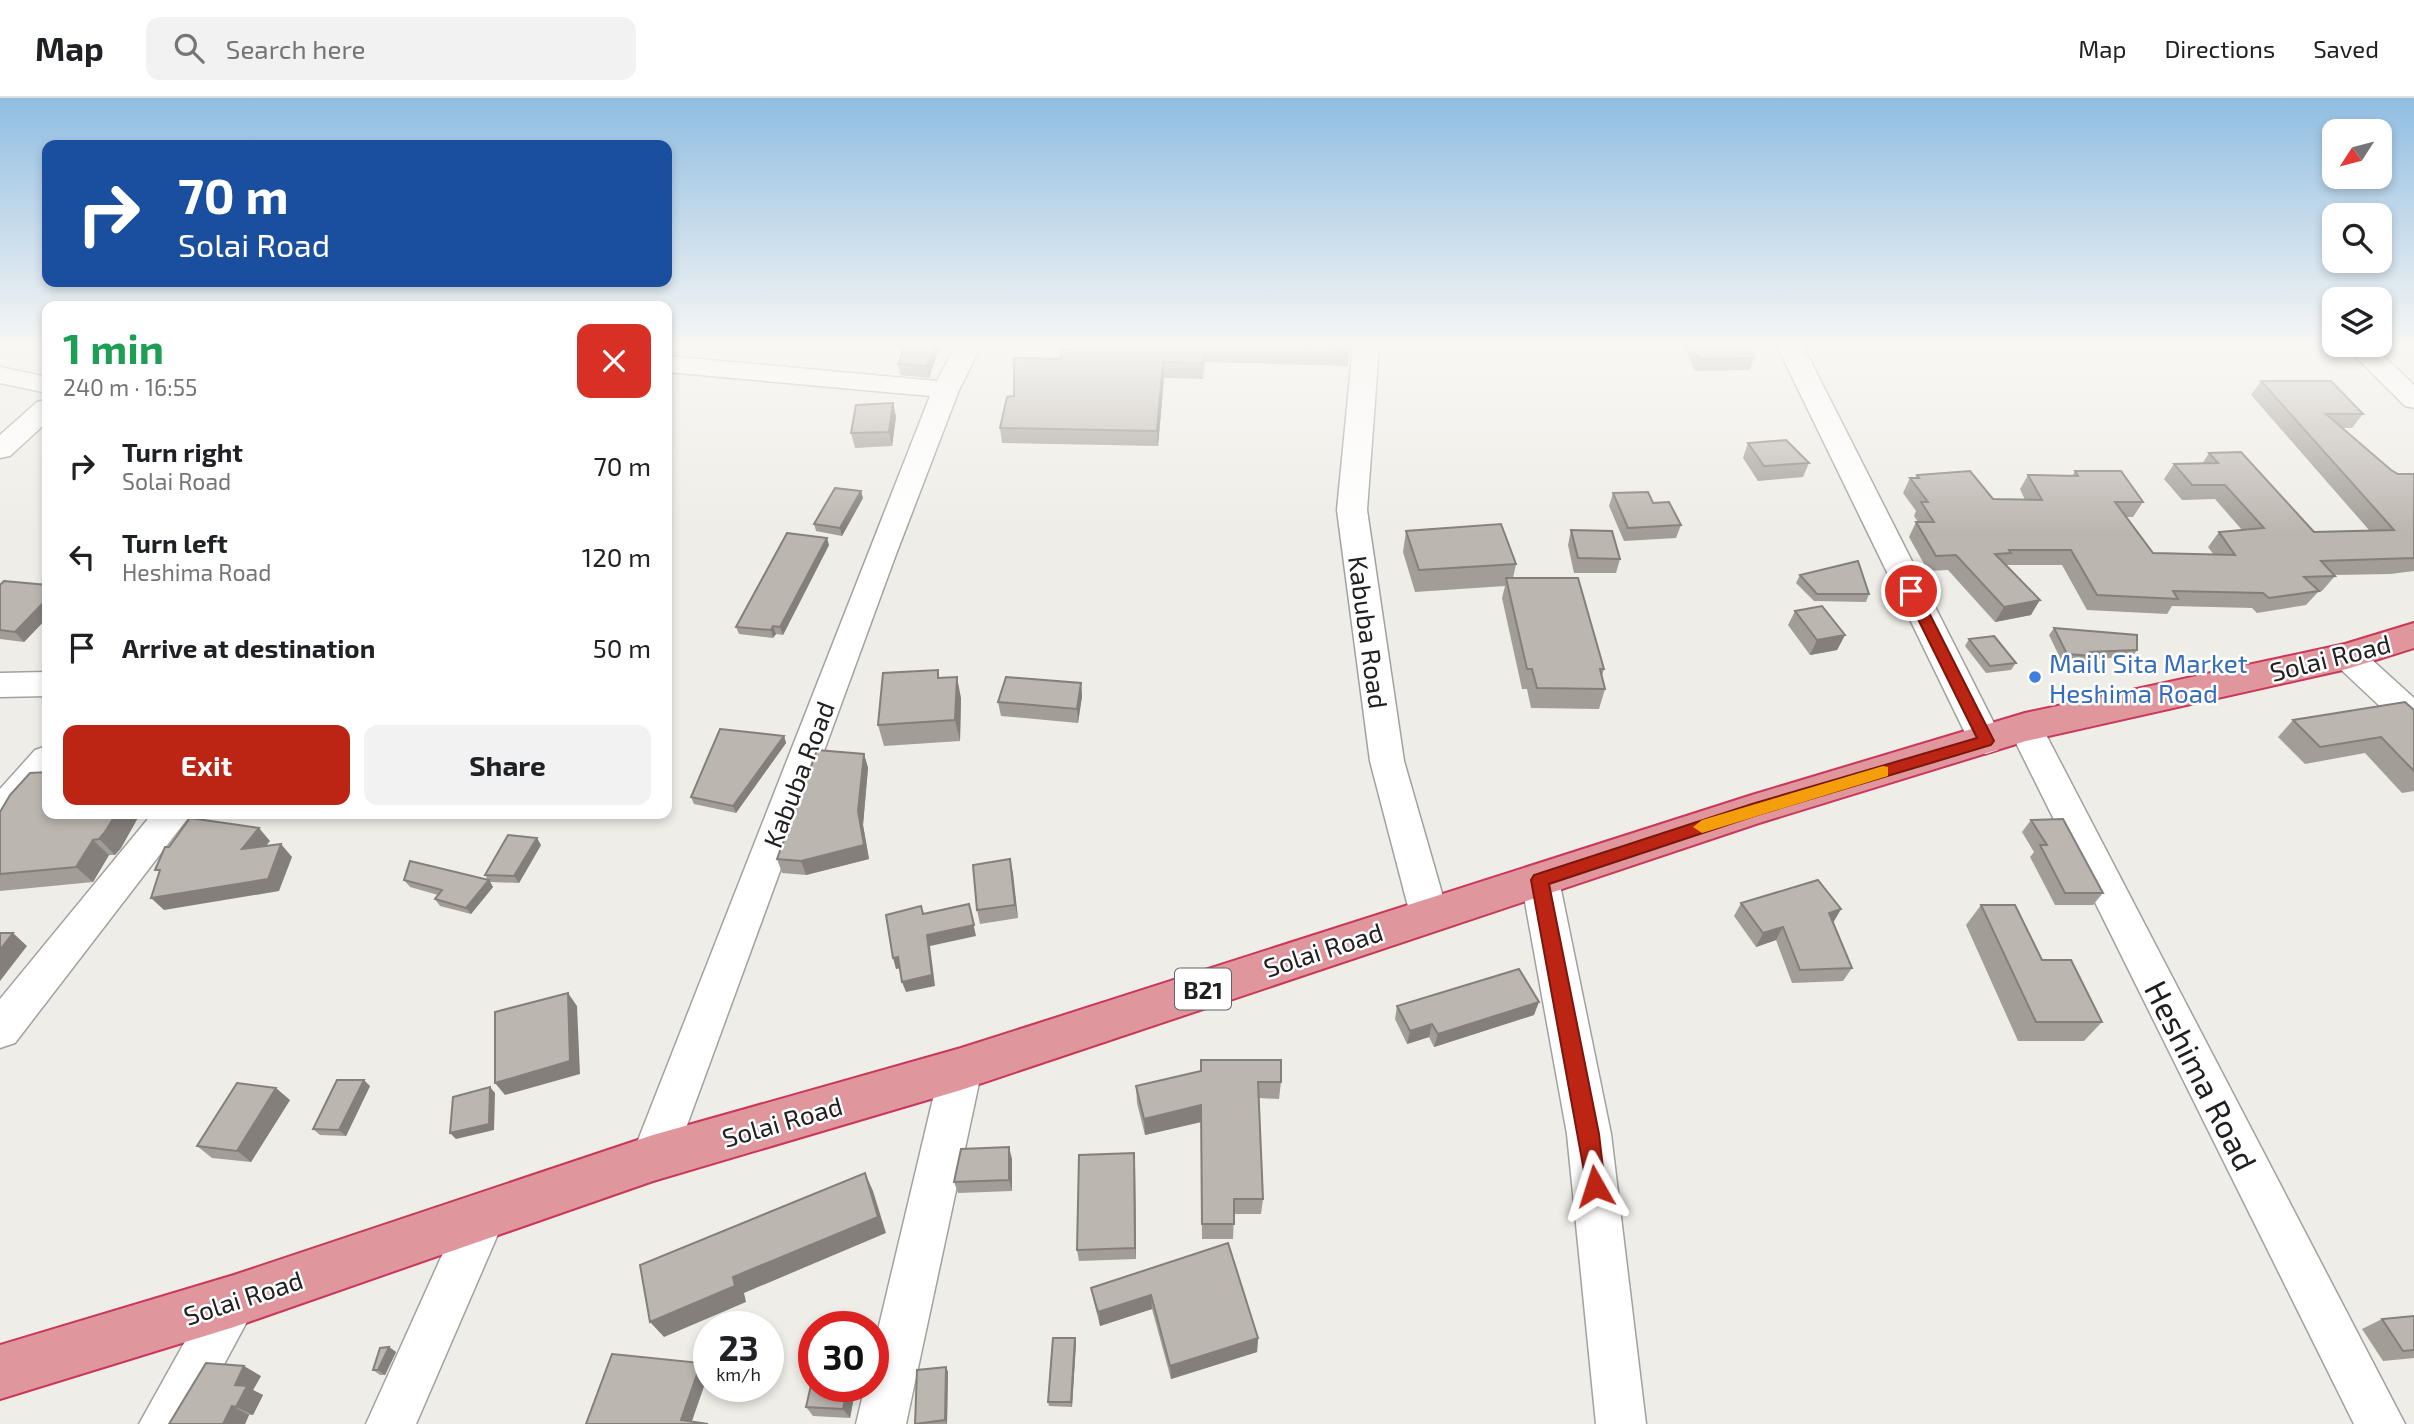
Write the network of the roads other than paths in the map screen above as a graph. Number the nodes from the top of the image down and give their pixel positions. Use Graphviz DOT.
graph roads {
  1 [pos="939,408"];
  2 [pos="1361,408"];
  3 [pos="1824,408"];
  4 [pos="42,412"];
  5 [pos="0,450"];
  6 [pos="2414,635"];
  7 [pos="2347,656"];
  8 [pos="42,684"];
  9 [pos="0,685"];
  10 [pos="2414,718"];
  11 [pos="2005,734"];
  12 [pos="42,764"];
  13 [pos="0,813"];
  14 [pos="169,819"];
  15 [pos="1540,880"];
  16 [pos="1429,914"];
  17 [pos="0,1030"];
  18 [pos="961,1069"];
  19 [pos="653,1158"];
  20 [pos="482,1217"];
  21 [pos="234,1301"];
  22 [pos="0,1372"];
  23 [pos="164,1424"];
  24 [pos="391,1424"];
  25 [pos="881,1424"];
  26 [pos="1621,1424"];
  27 [pos="2380,1424"];
  1 -- 19 [label="street, Kabuba Road"];
  2 -- 16 [label="street, Kabuba Road"];
  3 -- 11 [label="street, Heshima Road"];
  4 -- 5 [label="street"];
  6 -- 7 [label="highway, Solai Road / B21"];
  7 -- 10 [label="street"];
  7 -- 11 [label="highway, Solai Road / B21"];
  8 -- 9 [label="street"];
  11 -- 15 [label="highway, Solai Road / B21"];
  11 -- 27 [label="street, Heshima Road"];
  12 -- 13 [label="street"];
  14 -- 17 [label="street"];
  15 -- 16 [label="highway, Solai Road / B21"];
  15 -- 26 [label="street"];
  16 -- 18 [label="highway, Solai Road / B21"];
  18 -- 19 [label="highway, Solai Road / B21"];
  18 -- 25 [label="street"];
  19 -- 20 [label="highway, Solai Road / B21"];
  20 -- 21 [label="highway, Solai Road / B21"];
  20 -- 24 [label="street"];
  21 -- 22 [label="highway, Solai Road / B21"];
  21 -- 23 [label="street"];
}
